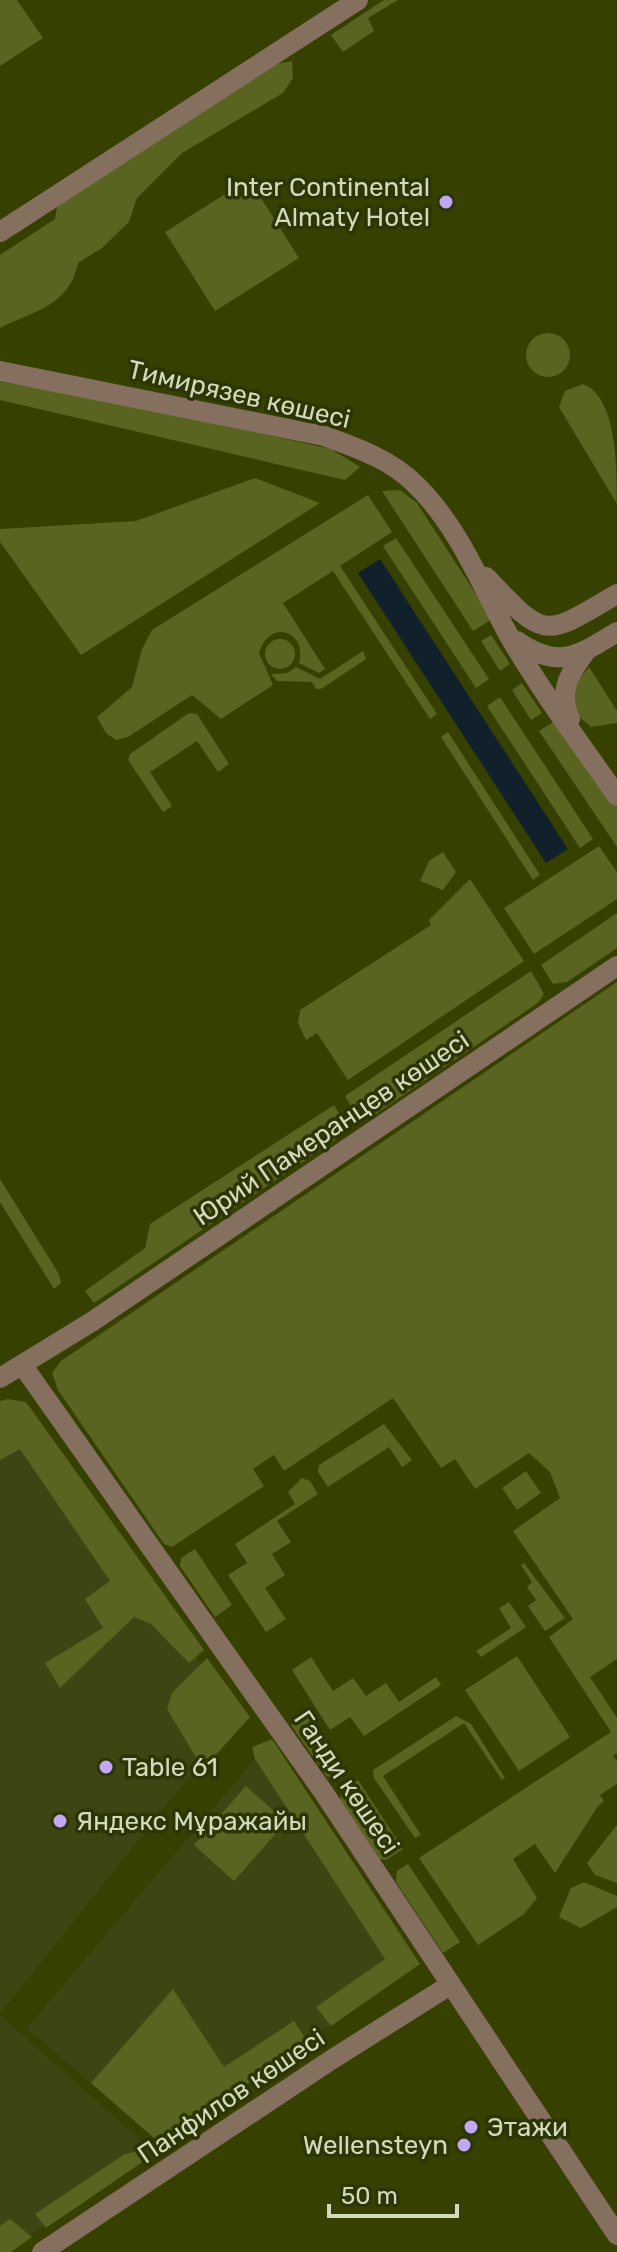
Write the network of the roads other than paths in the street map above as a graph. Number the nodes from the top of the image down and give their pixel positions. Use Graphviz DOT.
graph roads {
  1 [pos="358,0"];
  2 [pos="0,232"];
  3 [pos="0,371"];
  4 [pos="468,556"];
  5 [pos="617,594"];
  6 [pos="617,632"];
  7 [pos="510,637"];
  8 [pos="586,651"];
  9 [pos="579,740"];
  10 [pos="617,796"];
  11 [pos="617,966"];
  12 [pos="23,1366"];
  13 [pos="0,1378"];
  14 [pos="450,1985"];
  15 [pos="617,2235"];
  16 [pos="42,2252"];
  1 -- 2 [label="street"];
  3 -- 4 [label="street, Тимирязев көшесі"];
  4 -- 5 [label="street, Тимирязев көшесі"];
  4 -- 7 [label="street, Тимирязев көшесі"];
  6 -- 8 [label="street"];
  7 -- 8 [label="street"];
  7 -- 9 [label="street, Тимирязев көшесі"];
  8 -- 9 [label="street"];
  9 -- 10 [label="street, Тимирязев көшесі"];
  11 -- 12 [label="street, Юрий Памеранцев көшесі"];
  12 -- 13 [label="street, Юрий Памеранцев көшесі"];
  12 -- 14 [label="street, Ганди көшесі"];
  14 -- 15 [label="street, Ганди көшесі"];
  14 -- 16 [label="street, Панфилов көшесі"];
}
